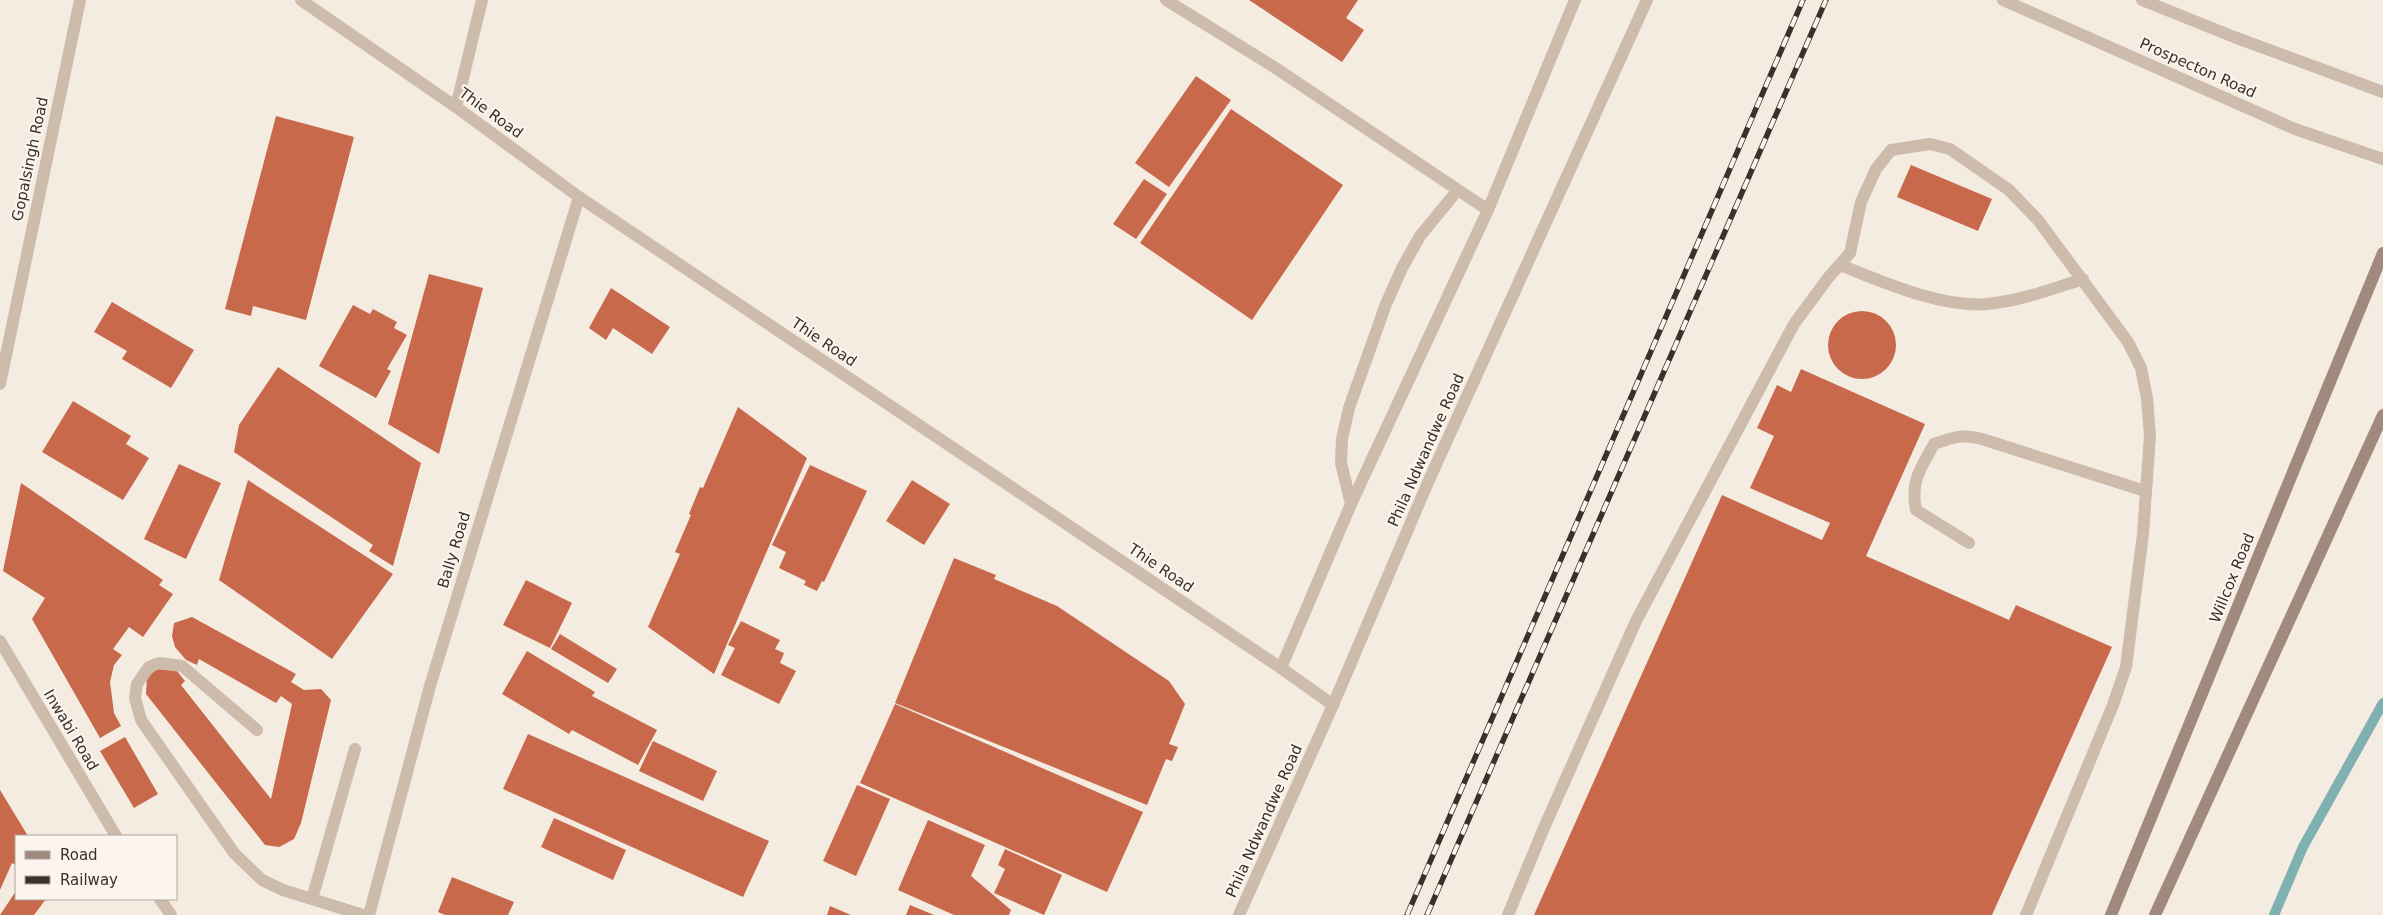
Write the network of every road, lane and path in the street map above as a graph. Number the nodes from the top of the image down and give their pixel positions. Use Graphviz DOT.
graph roads {
  1 [pos="80,0"];
  2 [pos="301,0"];
  3 [pos="482,0"];
  4 [pos="1166,0"];
  5 [pos="1575,0"];
  6 [pos="1647,0"];
  7 [pos="2003,0"];
  8 [pos="2142,0"];
  9 [pos="2383,92"];
  10 [pos="456,107"];
  11 [pos="2383,160"];
  12 [pos="1457,191"];
  13 [pos="579,197"];
  14 [pos="1488,210"];
  15 [pos="2383,253"];
  16 [pos="1840,265"];
  17 [pos="2083,279"];
  18 [pos="0,384"];
  19 [pos="2383,415"];
  20 [pos="2145,491"];
  21 [pos="1351,504"];
  22 [pos="1969,543"];
  23 [pos="0,641"];
  24 [pos="1281,668"];
  25 [pos="1333,705"];
  26 [pos="257,730"];
  27 [pos="355,749"];
  28 [pos="115,835"];
  29 [pos="312,899"];
  30 [pos="161,900"];
  31 [pos="171,915"];
  32 [pos="363,915"];
  33 [pos="369,915"];
  34 [pos="1239,915"];
  35 [pos="1508,915"];
  36 [pos="2026,915"];
  37 [pos="2111,915"];
  38 [pos="2155,915"];
  1 -- 18 [label="street, Gopalsingh Road"];
  2 -- 10 [label="street, Thie Road"];
  3 -- 10 [label="street"];
  4 -- 12 [label="street"];
  5 -- 14 [label="street"];
  6 -- 25 [label="street, Phila Ndwandwe Road"];
  7 -- 11 [label="street, Prospecton Road"];
  8 -- 9 [label="street"];
  10 -- 13 [label="street, Thie Road"];
  12 -- 14 [label="street"];
  12 -- 21 [label="street"];
  13 -- 24 [label="street, Thie Road"];
  13 -- 33 [label="street, Bally Road"];
  14 -- 21 [label="street"];
  15 -- 37 [label="main road, Willcox Road"];
  16 -- 17 [label="street"];
  16 -- 17 [label="street"];
  16 -- 35 [label="street"];
  17 -- 20 [label="street"];
  19 -- 38 [label="main road"];
  20 -- 22 [label="street"];
  20 -- 36 [label="street"];
  21 -- 24 [label="street"];
  23 -- 28 [label="street, Inwabi Road"];
  24 -- 25 [label="street, Thie Road"];
  25 -- 34 [label="street, Phila Ndwandwe Road"];
  26 -- 29 [label="street"];
  27 -- 29 [label="street"];
  29 -- 32 [label="street"];
  30 -- 31 [label="street"];
}
